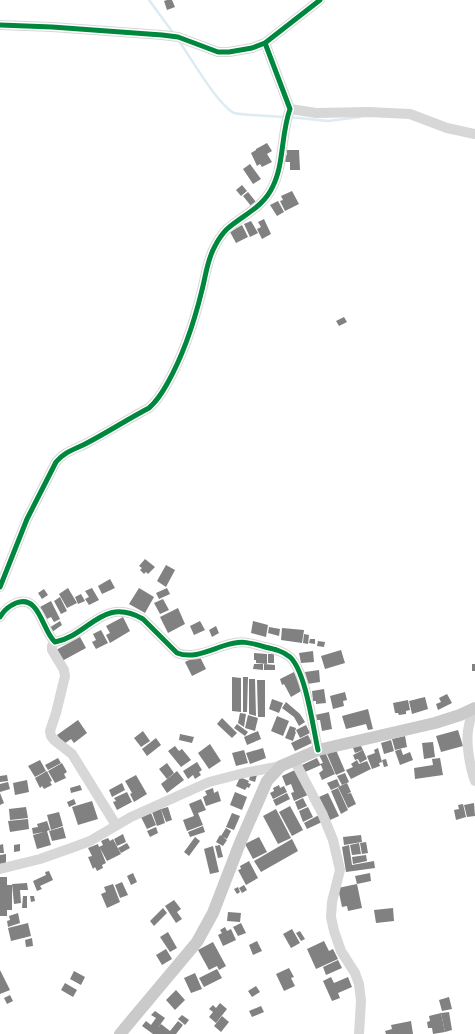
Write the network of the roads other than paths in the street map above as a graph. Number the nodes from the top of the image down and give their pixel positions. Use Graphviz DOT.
graph roads {
  1 [pos="320,0"];
  2 [pos="0,25"];
  3 [pos="265,44"];
  4 [pos="290,109"];
  5 [pos="475,134"];
  6 [pos="0,587"];
  7 [pos="1,612"];
  8 [pos="55,642"];
  9 [pos="474,708"];
  10 [pos="318,750"];
  11 [pos="294,760"];
  12 [pos="281,766"];
  13 [pos="475,781"];
  14 [pos="116,825"];
  15 [pos="0,868"];
  16 [pos="120,1034"];
  17 [pos="359,1034"];
  1 -- 3 [label="street"];
  2 -- 3 [label="street"];
  3 -- 4 [label="street"];
  4 -- 5 [label="street"];
  4 -- 6 [label="street"];
  7 -- 8 [label="street"];
  8 -- 10 [label="street"];
  8 -- 14 [label="street"];
  9 -- 10 [label="main road"];
  9 -- 13 [label="street"];
  10 -- 11 [label="main road"];
  11 -- 12 [label="main road"];
  11 -- 17 [label="street"];
  12 -- 14 [label="street"];
  12 -- 16 [label="main road"];
  14 -- 15 [label="street"];
}
